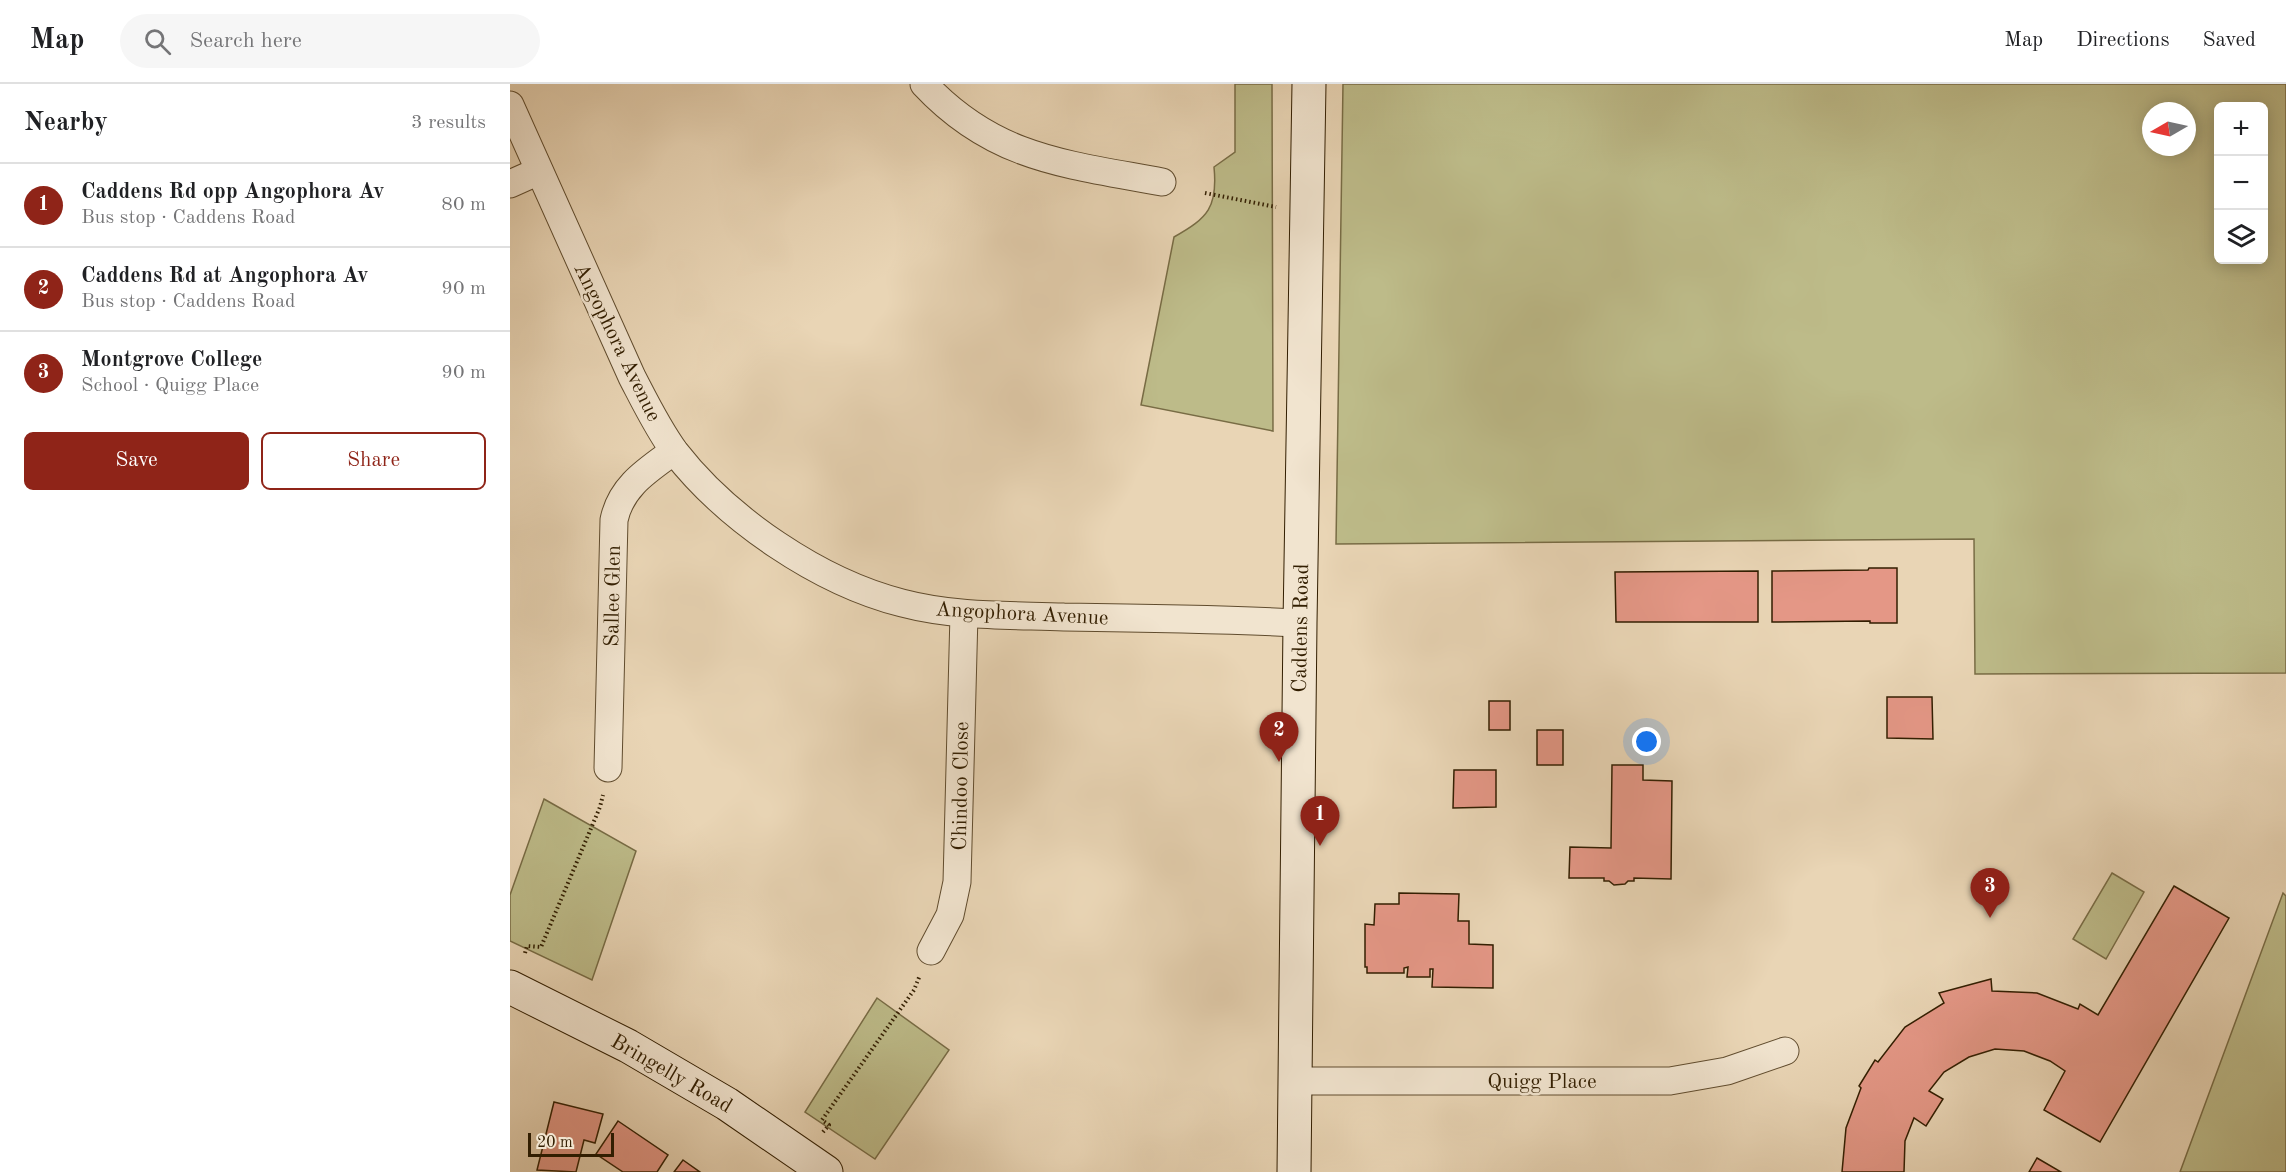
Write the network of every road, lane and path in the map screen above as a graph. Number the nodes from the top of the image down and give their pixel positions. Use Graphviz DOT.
graph roads {
  1 [pos="924,84"];
  2 [pos="1309,84"];
  3 [pos="510,105"];
  4 [pos="539,171"];
  5 [pos="1162,182"];
  6 [pos="510,184"];
  7 [pos="1205,193"];
  8 [pos="1276,207"];
  9 [pos="674,451"];
  10 [pos="964,614"];
  11 [pos="1300,622"];
  12 [pos="608,768"];
  13 [pos="931,951"];
  14 [pos="525,953"];
  15 [pos="510,987"];
  16 [pos="1785,1051"];
  17 [pos="1295,1081"];
  18 [pos="823,1133"];
  19 [pos="826,1172"];
  20 [pos="1294,1172"];
  1 -- 5 [label="street"];
  2 -- 11 [label="street, Caddens Road"];
  3 -- 4 [label="street, Angophora Avenue"];
  4 -- 6 [label="street"];
  4 -- 9 [label="street, Angophora Avenue"];
  7 -- 8 [label="path"];
  9 -- 10 [label="street, Angophora Avenue"];
  9 -- 12 [label="street, Sallee Glen"];
  10 -- 11 [label="street, Angophora Avenue"];
  10 -- 13 [label="street, Chindoo Close"];
  11 -- 17 [label="street, Caddens Road"];
  12 -- 14 [label="path"];
  13 -- 18 [label="path"];
  15 -- 19 [label="street, Bringelly Road"];
  16 -- 17 [label="street, Quigg Place"];
  17 -- 20 [label="street, Caddens Road"];
}
